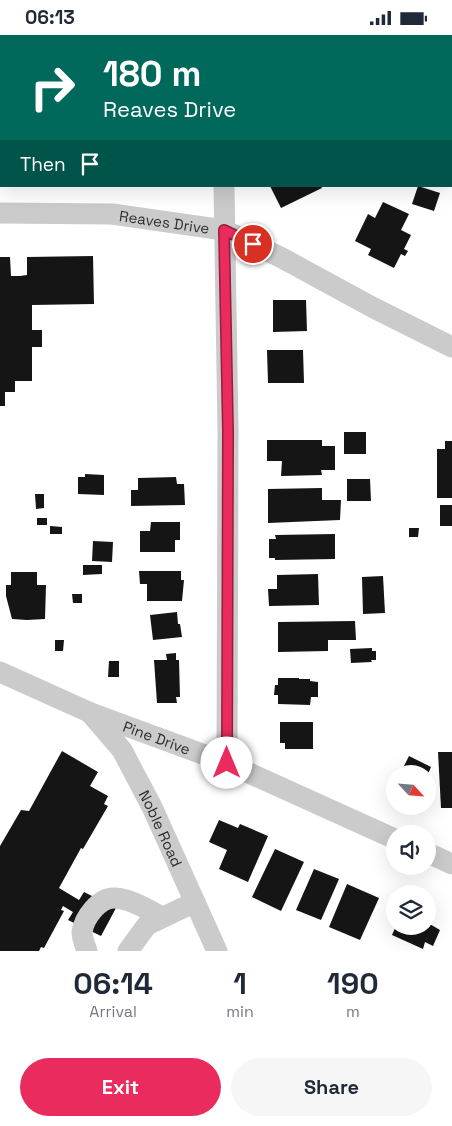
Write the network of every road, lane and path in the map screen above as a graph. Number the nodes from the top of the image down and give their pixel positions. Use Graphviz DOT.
graph roads {
  1 [pos="224,187"];
  2 [pos="0,213"];
  3 [pos="224,230"];
  4 [pos="452,347"];
  5 [pos="0,673"];
  6 [pos="91,713"];
  7 [pos="227,763"];
  8 [pos="386,835"];
  9 [pos="436,857"];
  10 [pos="452,864"];
  11 [pos="194,902"];
  12 [pos="162,917"];
  13 [pos="87,951"];
  14 [pos="128,951"];
  15 [pos="217,951"];
  1 -- 3 [label="street"];
  2 -- 3 [label="street, Reaves Drive"];
  3 -- 4 [label="street, Reaves Drive"];
  3 -- 7 [label="street"];
  5 -- 6 [label="street, Pine Drive"];
  6 -- 7 [label="street, Pine Drive"];
  6 -- 11 [label="street, Noble Road"];
  7 -- 8 [label="street, Pine Drive"];
  9 -- 10 [label="street"];
  11 -- 12 [label="street"];
  11 -- 15 [label="street, Noble Road"];
  12 -- 13 [label="street"];
  12 -- 14 [label="street"];
}
